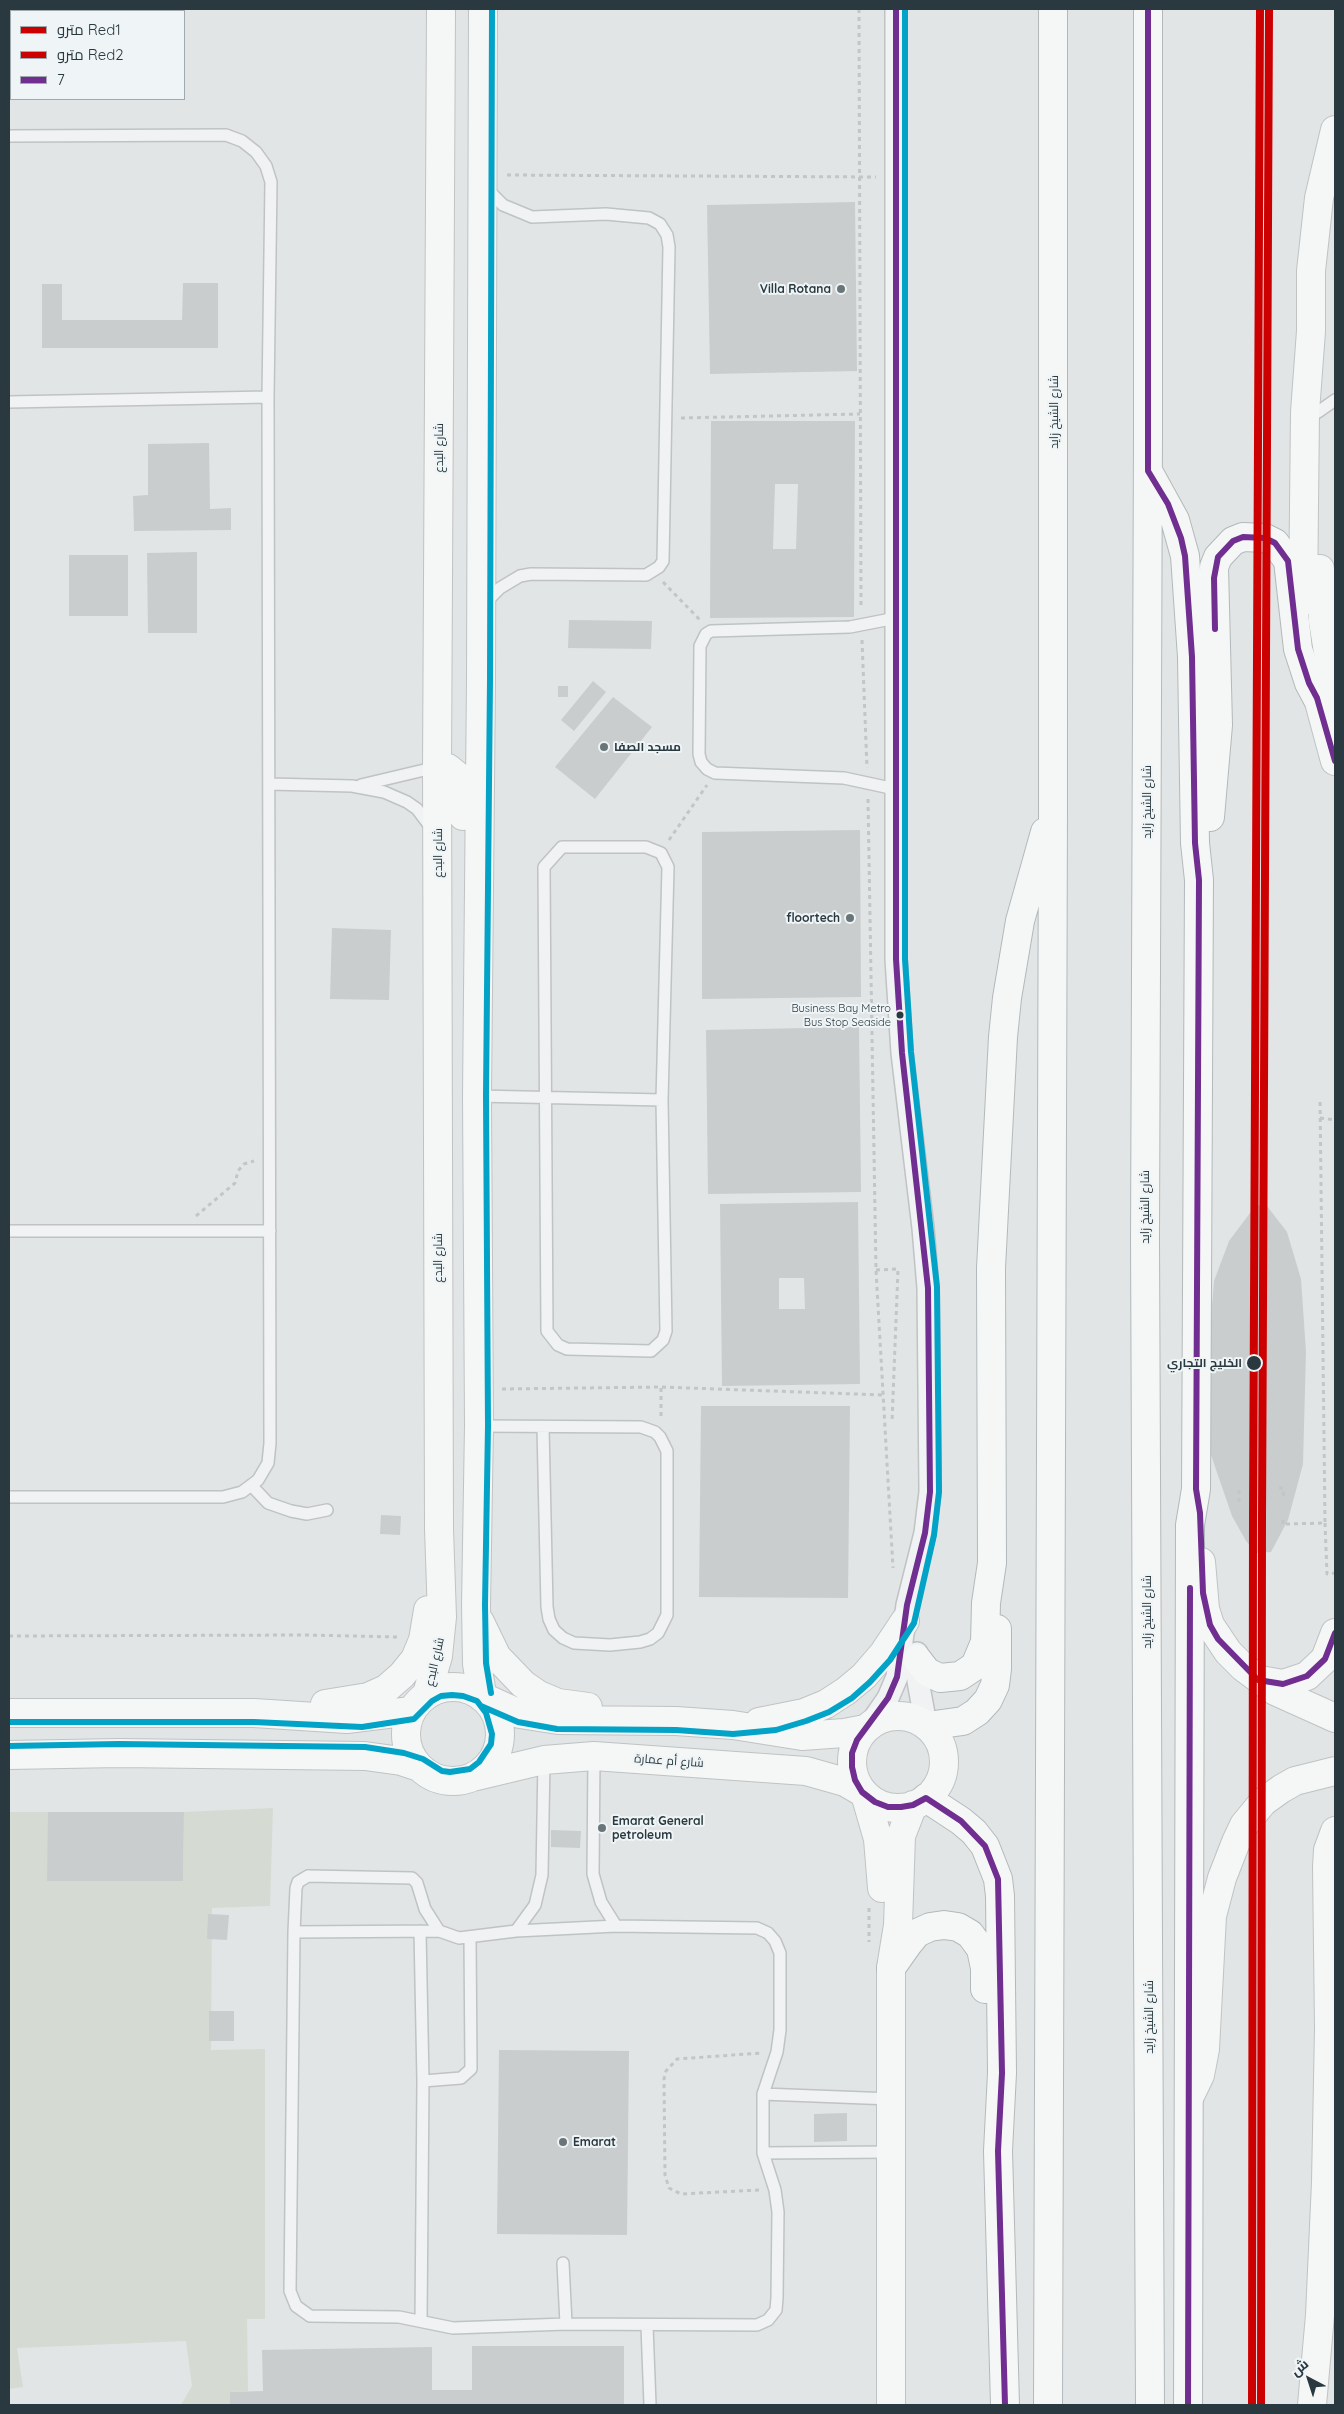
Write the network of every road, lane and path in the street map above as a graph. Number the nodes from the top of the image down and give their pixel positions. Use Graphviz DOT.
graph roads {
  1 [pos="441,9"];
  2 [pos="483,9"];
  3 [pos="860,9"];
  4 [pos="896,9"];
  5 [pos="1053,9"];
  6 [pos="1148,9"];
  7 [pos="1335,130"];
  8 [pos="9,136"];
  9 [pos="896,175"];
  10 [pos="860,178"];
  11 [pos="482,179"];
  12 [pos="1311,331"];
  13 [pos="268,397"];
  14 [pos="9,402"];
  15 [pos="1327,406"];
  16 [pos="860,414"];
  17 [pos="667,418"];
  18 [pos="1148,471"];
  19 [pos="653,572"];
  20 [pos="480,608"];
  21 [pos="896,618"];
  22 [pos="862,626"];
  23 [pos="711,631"];
  24 [pos="1326,697"];
  25 [pos="1335,761"];
  26 [pos="437,766"];
  27 [pos="715,774"];
  28 [pos="868,782"];
  29 [pos="269,784"];
  30 [pos="352,786"];
  31 [pos="895,789"];
  32 [pos="1053,809"];
  33 [pos="438,840"];
  34 [pos="661,852"];
  35 [pos="1199,880"];
  36 [pos="477,897"];
  37 [pos="476,1096"];
  38 [pos="547,1098"];
  39 [pos="1320,1098"];
  40 [pos="662,1100"];
  41 [pos="1320,1118"];
  42 [pos="1335,1120"];
  43 [pos="270,1161"];
  44 [pos="9,1231"];
  45 [pos="194,1231"];
  46 [pos="270,1231"];
  47 [pos="876,1270"];
  48 [pos="661,1387"];
  49 [pos="478,1389"];
  50 [pos="883,1395"];
  51 [pos="892,1422"];
  52 [pos="479,1426"];
  53 [pos="543,1427"];
  54 [pos="660,1437"];
  55 [pos="251,1485"];
  56 [pos="1279,1488"];
  57 [pos="1196,1489"];
  58 [pos="1239,1490"];
  59 [pos="9,1497"];
  60 [pos="1284,1500"];
  61 [pos="1239,1503"];
  62 [pos="326,1510"];
  63 [pos="1283,1517"];
  64 [pos="1325,1523"];
  65 [pos="438,1529"];
  66 [pos="992,1563"];
  67 [pos="894,1573"];
  68 [pos="915,1573"];
  69 [pos="1335,1573"];
  70 [pos="476,1605"];
  71 [pos="905,1622"];
  72 [pos="1335,1633"];
  73 [pos="9,1636"];
  74 [pos="424,1637"];
  75 [pos="917,1659"];
  76 [pos="1258,1680"];
  77 [pos="483,1696"];
  78 [pos="419,1703"];
  79 [pos="9,1712"];
  80 [pos="254,1713"];
  81 [pos="1335,1718"];
  82 [pos="676,1721"];
  83 [pos="733,1725"];
  84 [pos="926,1725"];
  85 [pos="866,1728"];
  86 [pos="9,1754"];
  87 [pos="594,1756"];
  88 [pos="544,1760"];
  89 [pos="419,1767"];
  90 [pos="1335,1771"];
  91 [pos="473,1777"];
  92 [pos="864,1793"];
  93 [pos="920,1801"];
  94 [pos="1335,1830"];
  95 [pos="869,1903"];
  96 [pos="616,1926"];
  97 [pos="420,1931"];
  98 [pos="439,1931"];
  99 [pos="516,1931"];
  100 [pos="294,1932"];
  101 [pos="470,1938"];
  102 [pos="869,1952"];
  103 [pos="892,1968"];
  104 [pos="776,2052"];
  105 [pos="1002,2073"];
  106 [pos="423,2081"];
  107 [pos="763,2094"];
  108 [pos="1189,2098"];
  109 [pos="892,2100"];
  110 [pos="892,2152"];
  111 [pos="763,2153"];
  112 [pos="775,2190"];
  113 [pos="563,2262"];
  114 [pos="421,2321"];
  115 [pos="566,2324"];
  116 [pos="647,2326"];
  117 [pos="650,2405"];
  118 [pos="891,2405"];
  119 [pos="1005,2405"];
  120 [pos="1048,2405"];
  121 [pos="1150,2405"];
  122 [pos="1188,2405"];
  123 [pos="1312,2405"];
  1 -- 26 [label="main road, شارع البدع"];
  2 -- 11 [label="main road"];
  3 -- 10 [label="path"];
  4 -- 9 [label="street"];
  5 -- 32 [label="main road, شارع الشيخ زايد"];
  6 -- 18 [label="main road, شارع الشيخ زايد"];
  7 -- 12 [label="main road"];
  8 -- 13 [label="lane"];
  9 -- 10 [label="path"];
  9 -- 21 [label="street"];
  10 -- 11 [label="path"];
  10 -- 16 [label="path"];
  11 -- 17 [label="lane"];
  11 -- 20 [label="main road"];
  12 -- 15 [label="main road"];
  12 -- 24 [label="main road"];
  13 -- 14 [label="lane"];
  13 -- 29 [label="lane"];
  15 -- 24 [label="main road"];
  16 -- 17 [label="path"];
  16 -- 22 [label="path"];
  17 -- 19 [label="lane"];
  18 -- 35 [label="main road"];
  18 -- 121 [label="main road, شارع الشيخ زايد"];
  19 -- 20 [label="lane"];
  19 -- 23 [label="path"];
  20 -- 36 [label="main road"];
  21 -- 22 [label="lane"];
  21 -- 31 [label="street"];
  22 -- 23 [label="lane"];
  22 -- 28 [label="path"];
  23 -- 27 [label="lane"];
  24 -- 25 [label="main road"];
  24 -- 35 [label="main road"];
  26 -- 30 [label="lane"];
  26 -- 33 [label="main road, شارع البدع"];
  26 -- 36 [label="main road"];
  27 -- 28 [label="lane"];
  27 -- 34 [label="path"];
  28 -- 31 [label="lane"];
  28 -- 47 [label="path"];
  29 -- 30 [label="lane"];
  29 -- 43 [label="lane"];
  30 -- 33 [label="lane"];
  31 -- 68 [label="street"];
  32 -- 66 [label="main road"];
  32 -- 120 [label="main road, شارع الشيخ زايد"];
  33 -- 65 [label="main road, شارع البدع"];
  34 -- 38 [label="lane"];
  34 -- 40 [label="lane"];
  35 -- 57 [label="main road"];
  36 -- 37 [label="main road"];
  37 -- 38 [label="lane"];
  37 -- 49 [label="main road"];
  38 -- 40 [label="lane"];
  38 -- 40 [label="lane"];
  39 -- 41 [label="path"];
  41 -- 42 [label="path"];
  41 -- 64 [label="path"];
  43 -- 45 [label="path"];
  43 -- 46 [label="lane"];
  44 -- 45 [label="lane"];
  45 -- 46 [label="lane"];
  46 -- 55 [label="lane"];
  47 -- 50 [label="path"];
  47 -- 51 [label="path"];
  48 -- 49 [label="path"];
  48 -- 50 [label="path"];
  48 -- 54 [label="path"];
  49 -- 52 [label="main road"];
  50 -- 67 [label="path"];
  52 -- 53 [label="lane"];
  52 -- 70 [label="main road"];
  53 -- 54 [label="lane"];
  53 -- 54 [label="lane"];
  55 -- 59 [label="lane"];
  55 -- 62 [label="lane"];
  56 -- 60 [label="path"];
  57 -- 76 [label="main road"];
  57 -- 108 [label="main road"];
  58 -- 61 [label="path"];
  63 -- 64 [label="path"];
  64 -- 69 [label="path"];
  65 -- 74 [label="main road"];
  65 -- 78 [label="main road, شارع البدع"];
  66 -- 75 [label="main road"];
  66 -- 84 [label="main road"];
  68 -- 71 [label="street"];
  68 -- 75 [label="street"];
  70 -- 77 [label="main road"];
  70 -- 82 [label="main road"];
  71 -- 83 [label="main road"];
  71 -- 85 [label="street"];
  72 -- 76 [label="main road"];
  73 -- 74 [label="path"];
  74 -- 80 [label="main road"];
  75 -- 84 [label="street"];
  76 -- 81 [label="main road"];
  77 -- 78 [label="main road"];
  77 -- 82 [label="main road"];
  77 -- 91 [label="main road"];
  78 -- 80 [label="main road"];
  78 -- 89 [label="main road"];
  79 -- 80 [label="main road"];
  82 -- 83 [label="main road"];
  83 -- 85 [label="main road"];
  84 -- 85 [label="main road"];
  84 -- 93 [label="main road"];
  85 -- 92 [label="main road"];
  86 -- 89 [label="main road"];
  87 -- 88 [label="main road, شارع أم عمارة"];
  87 -- 92 [label="main road, شارع أم عمارة"];
  87 -- 96 [label="lane"];
  88 -- 91 [label="main road, شارع أم عمارة"];
  88 -- 99 [label="lane"];
  89 -- 91 [label="main road"];
  90 -- 108 [label="main road"];
  92 -- 93 [label="main road"];
  92 -- 103 [label="main road"];
  93 -- 103 [label="main road"];
  93 -- 105 [label="main road"];
  94 -- 123 [label="main road"];
  95 -- 102 [label="path"];
  96 -- 99 [label="lane"];
  96 -- 104 [label="lane"];
  97 -- 98 [label="lane"];
  97 -- 100 [label="lane"];
  97 -- 106 [label="lane"];
  98 -- 100 [label="lane"];
  98 -- 101 [label="lane"];
  99 -- 101 [label="lane"];
  100 -- 114 [label="lane"];
  101 -- 106 [label="lane"];
  103 -- 105 [label="main road"];
  103 -- 109 [label="main road"];
  104 -- 107 [label="lane"];
  104 -- 112 [label="path"];
  105 -- 119 [label="main road"];
  106 -- 114 [label="lane"];
  107 -- 109 [label="lane"];
  107 -- 111 [label="lane"];
  108 -- 122 [label="main road"];
  109 -- 110 [label="main road"];
  110 -- 111 [label="lane"];
  110 -- 118 [label="main road"];
  111 -- 112 [label="lane"];
  112 -- 116 [label="lane"];
  113 -- 115 [label="lane"];
  114 -- 115 [label="lane"];
  115 -- 116 [label="lane"];
  116 -- 117 [label="lane"];
}
